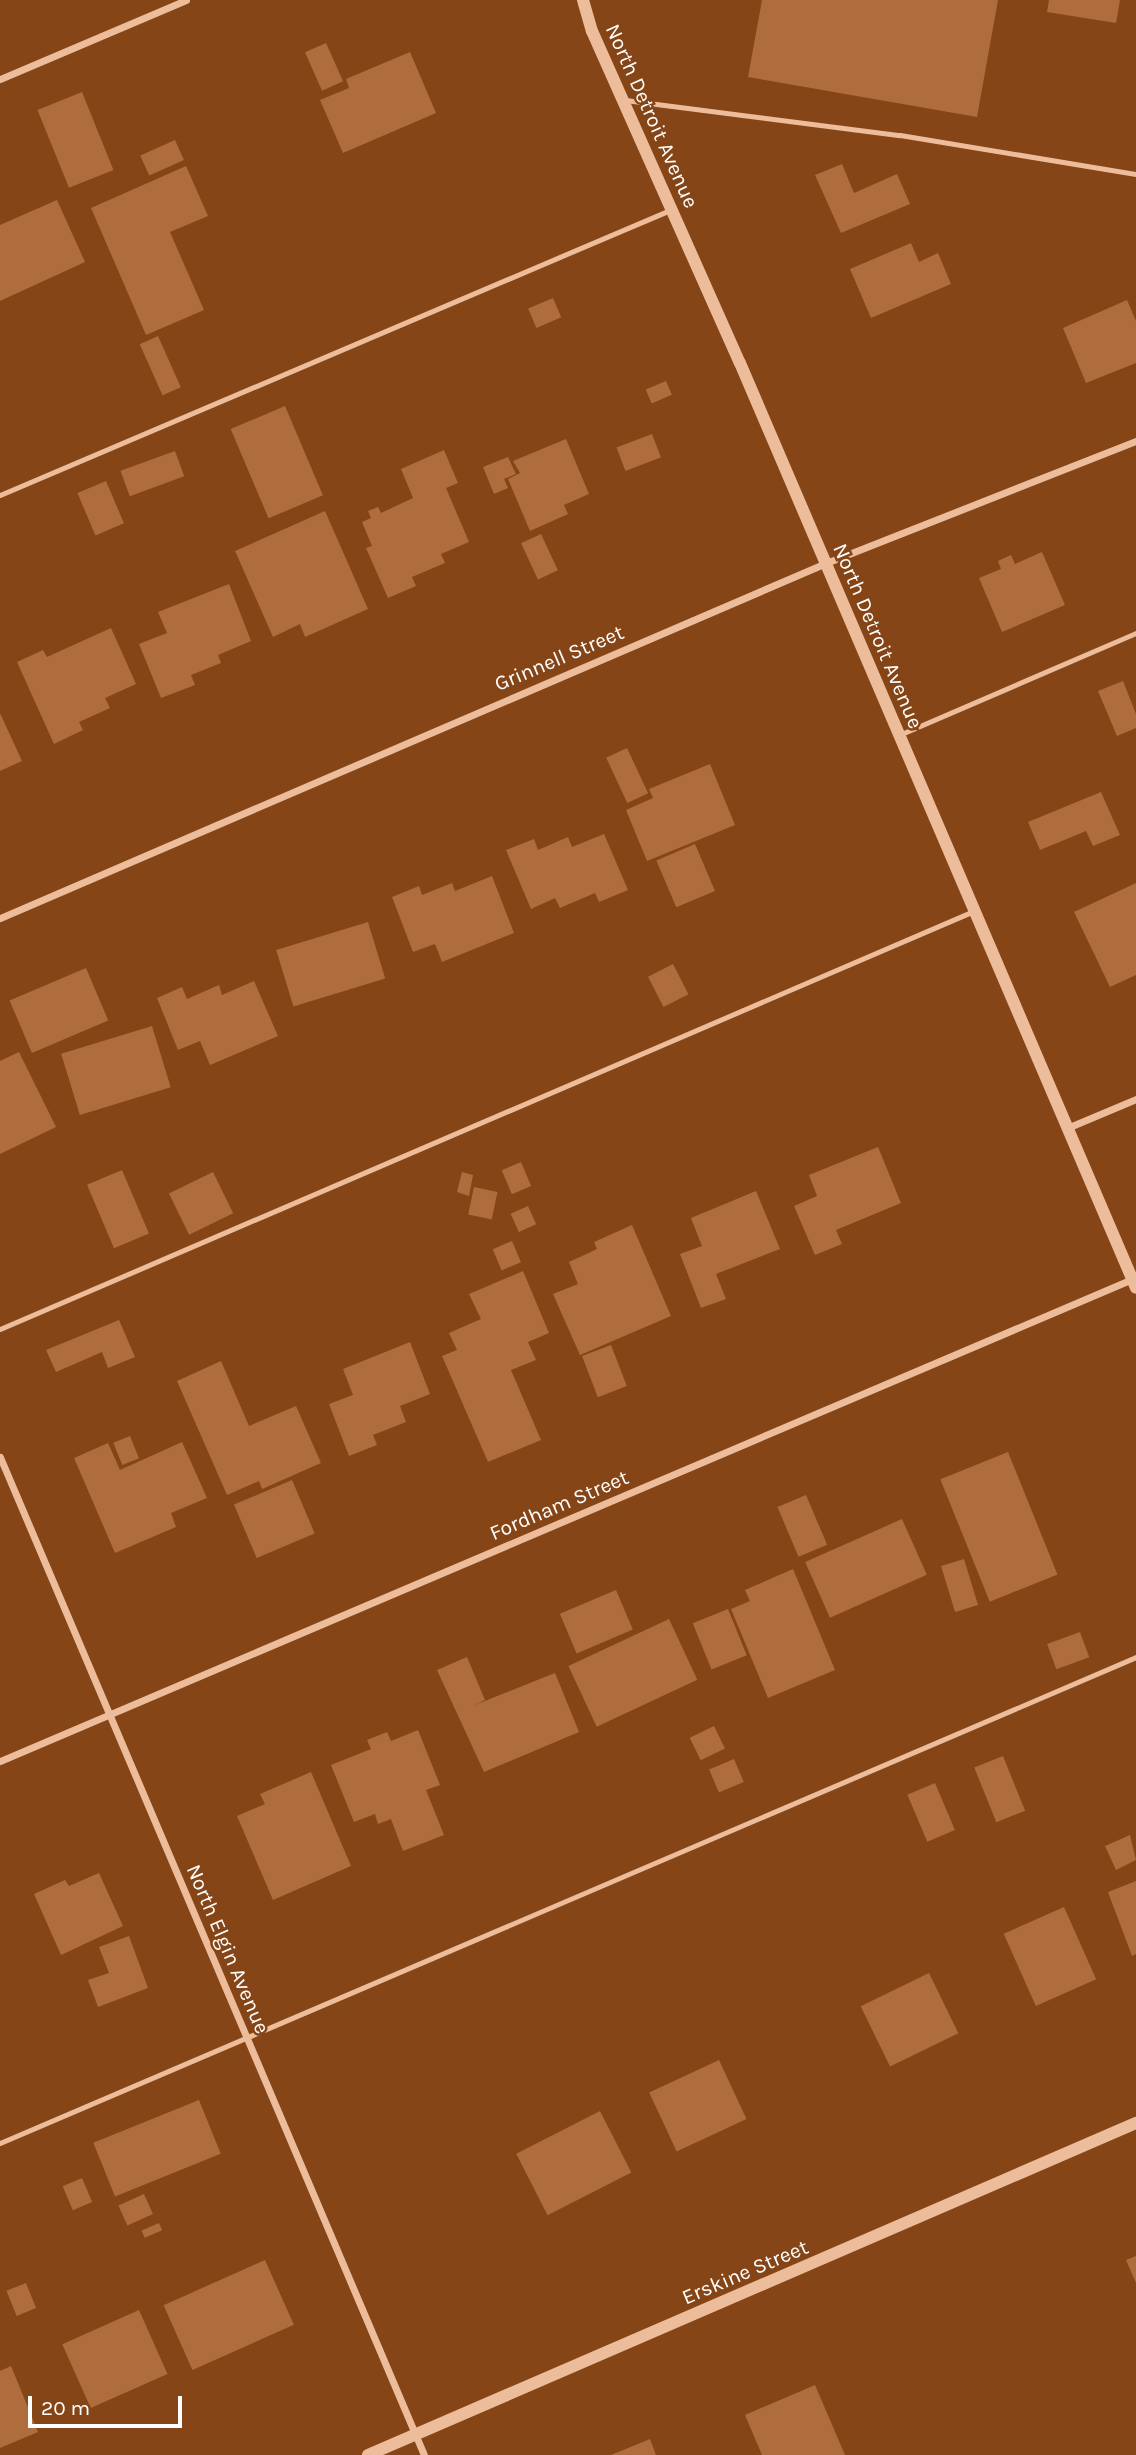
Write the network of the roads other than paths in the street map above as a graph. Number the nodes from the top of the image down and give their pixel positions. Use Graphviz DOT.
graph roads {
  1 [pos="186,0"];
  2 [pos="583,0"];
  3 [pos="0,79"];
  4 [pos="622,100"];
  5 [pos="1136,174"];
  6 [pos="672,210"];
  7 [pos="1136,441"];
  8 [pos="0,495"];
  9 [pos="826,563"];
  10 [pos="1136,633"];
  11 [pos="899,735"];
  12 [pos="974,911"];
  13 [pos="0,918"];
  14 [pos="1136,1099"];
  15 [pos="1067,1128"];
  16 [pos="1134,1283"];
  17 [pos="0,1329"];
  18 [pos="0,1457"];
  19 [pos="1136,1657"];
  20 [pos="110,1716"];
  21 [pos="0,1761"];
  22 [pos="246,2037"];
  23 [pos="1136,2123"];
  24 [pos="0,2143"];
  25 [pos="415,2435"];
  26 [pos="368,2455"];
  27 [pos="424,2455"];
  1 -- 3 [label="street"];
  2 -- 4 [label="street, North Detroit Avenue"];
  4 -- 5 [label="lane"];
  4 -- 6 [label="street, North Detroit Avenue"];
  6 -- 8 [label="lane"];
  6 -- 9 [label="street, North Detroit Avenue"];
  7 -- 9 [label="street, Grinnell Street"];
  9 -- 11 [label="street, North Detroit Avenue"];
  9 -- 13 [label="street, Grinnell Street"];
  10 -- 11 [label="lane"];
  11 -- 12 [label="street, North Detroit Avenue"];
  12 -- 15 [label="street, North Detroit Avenue"];
  12 -- 17 [label="lane"];
  14 -- 15 [label="street"];
  15 -- 16 [label="street, North Detroit Avenue"];
  16 -- 20 [label="street, Fordham Street"];
  18 -- 20 [label="street, North Elgin Avenue"];
  19 -- 22 [label="lane"];
  20 -- 21 [label="street, Fordham Street"];
  20 -- 22 [label="street, North Elgin Avenue"];
  22 -- 24 [label="lane"];
  22 -- 25 [label="street, North Elgin Avenue"];
  23 -- 25 [label="street, Erskine Street"];
  25 -- 26 [label="street, Erskine Street"];
  25 -- 27 [label="street, North Elgin Avenue"];
}
